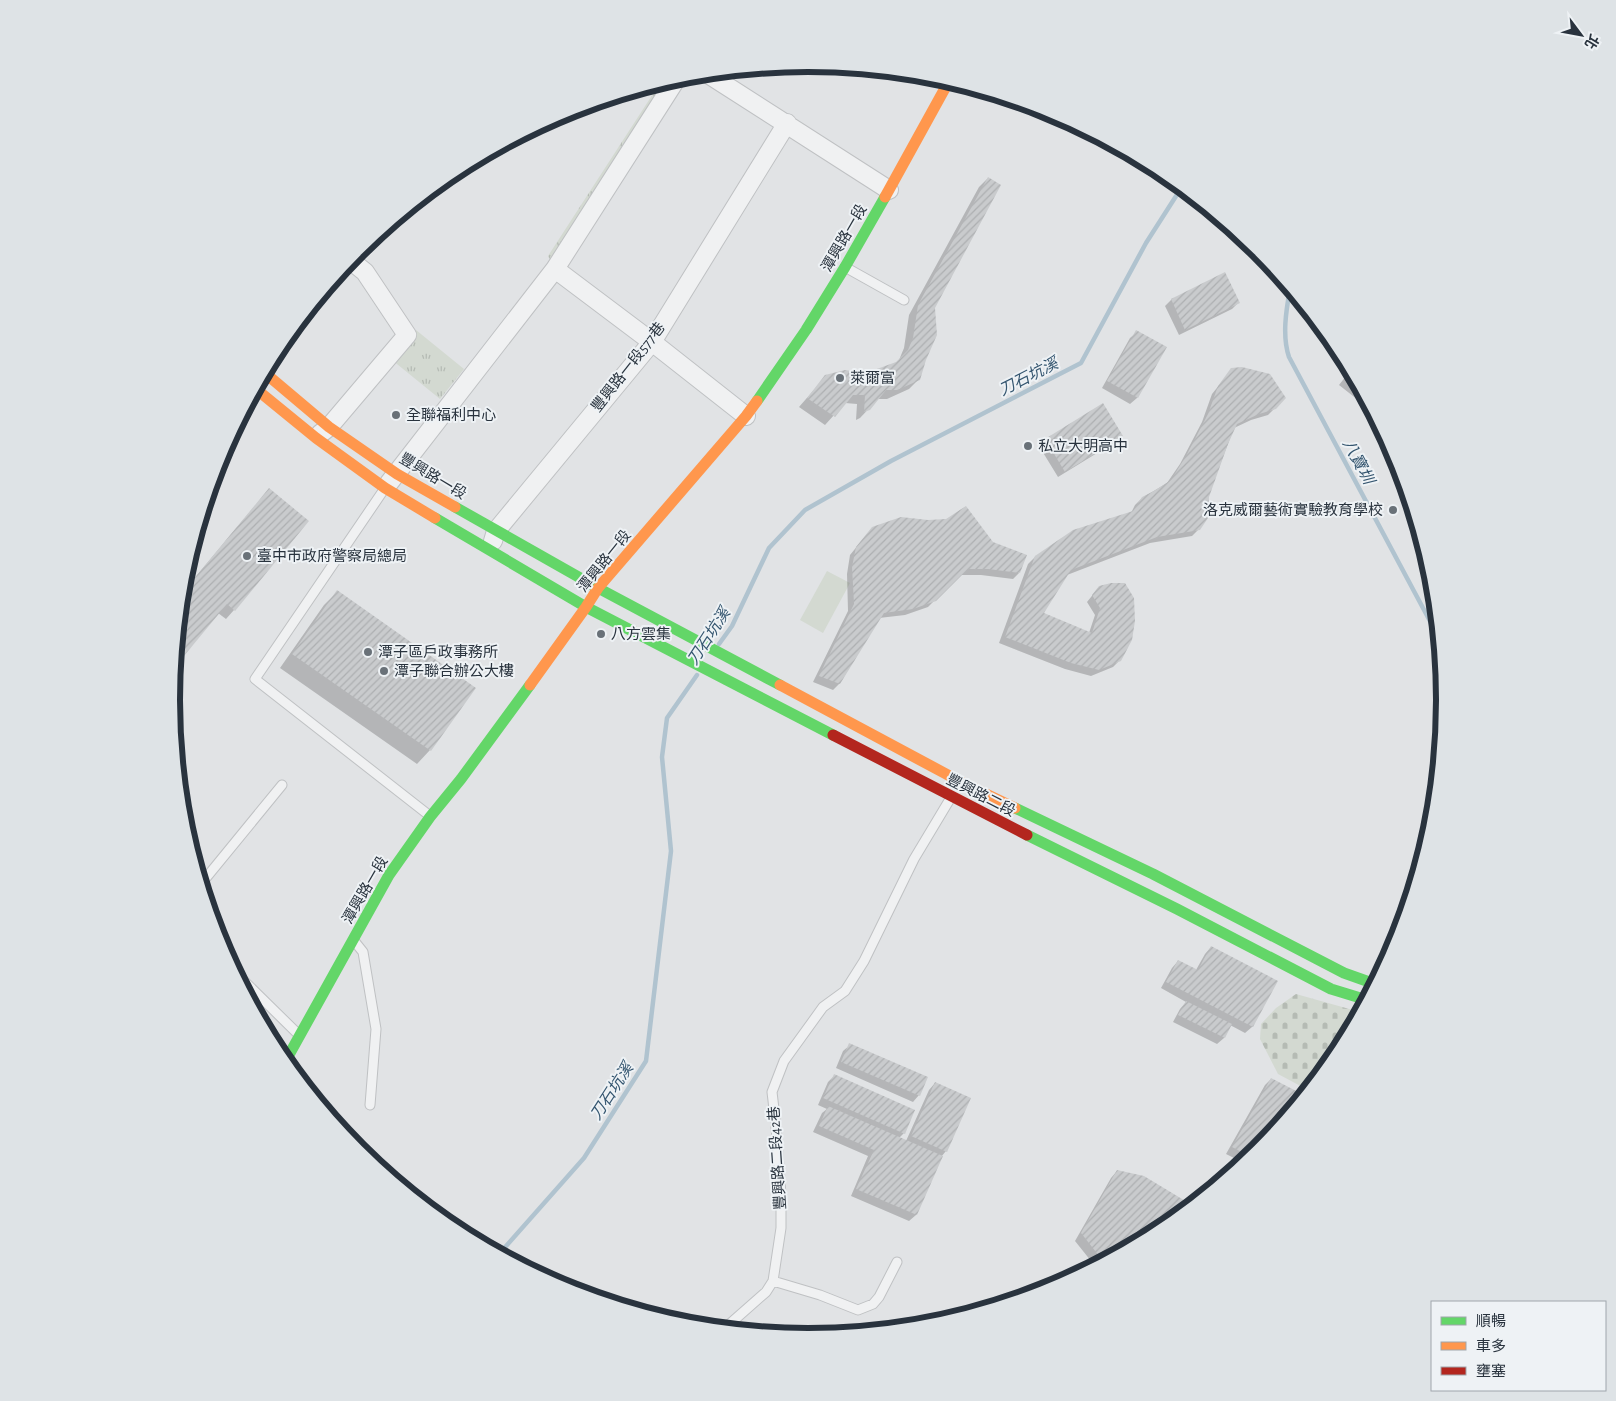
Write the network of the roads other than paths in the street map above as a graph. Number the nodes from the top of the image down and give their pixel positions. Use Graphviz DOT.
graph roads {
  1 [pos="717,80"];
  2 [pos="670,88"];
  3 [pos="945,88"];
  4 [pos="786,123"];
  5 [pos="889,190"];
  6 [pos="356,265"];
  7 [pos="845,267"];
  8 [pos="555,269"];
  9 [pos="904,300"];
  10 [pos="652,342"];
  11 [pos="270,377"];
  12 [pos="261,393"];
  13 [pos="746,416"];
  14 [pos="329,427"];
  15 [pos="316,438"];
  16 [pos="397,474"];
  17 [pos="385,488"];
  18 [pos="496,531"];
  19 [pos="490,551"];
  20 [pos="598,588"];
  21 [pos="586,607"];
  22 [pos="961,782"];
  23 [pos="282,785"];
  24 [pos="951,797"];
  25 [pos="430,817"];
  26 [pos="206,878"];
  27 [pos="354,940"];
  28 [pos="1369,982"];
  29 [pos="249,986"];
  30 [pos="1361,998"];
  31 [pos="300,1036"];
  32 [pos="290,1054"];
  33 [pos="370,1105"];
  34 [pos="898,1262"];
  35 [pos="773,1282"];
  36 [pos="730,1323"];
  1 -- 4 [label="street"];
  2 -- 8 [label="street"];
  3 -- 5 [label="street, 潭興路一段"];
  4 -- 5 [label="street"];
  4 -- 10 [label="street, 豐興路一段577巷"];
  5 -- 7 [label="street, 潭興路一段"];
  6 -- 14 [label="street"];
  7 -- 9 [label="lane"];
  7 -- 13 [label="street, 潭興路一段"];
  8 -- 10 [label="street"];
  8 -- 16 [label="street"];
  10 -- 13 [label="street"];
  10 -- 18 [label="street, 豐興路一段577巷"];
  11 -- 14 [label="street, 豐興路一段"];
  12 -- 15 [label="street"];
  13 -- 20 [label="street, 潭興路一段"];
  14 -- 15 [label="street"];
  14 -- 16 [label="street, 豐興路一段"];
  15 -- 17 [label="street"];
  16 -- 17 [label="street"];
  16 -- 18 [label="street, 豐興路一段"];
  17 -- 19 [label="street"];
  17 -- 25 [label="lane"];
  18 -- 19 [label="street, 豐興路一段577巷"];
  18 -- 20 [label="street, 豐興路一段"];
  19 -- 21 [label="street"];
  20 -- 21 [label="street, 潭興路一段"];
  20 -- 22 [label="street, 豐興路二段"];
  21 -- 24 [label="street, 豐興路二段"];
  21 -- 25 [label="street, 潭興路一段"];
  22 -- 24 [label="lane, 豐興路二段42巷"];
  22 -- 28 [label="street, 豐興路二段"];
  23 -- 26 [label="lane"];
  24 -- 30 [label="street, 豐興路二段"];
  24 -- 35 [label="lane, 豐興路二段42巷"];
  25 -- 27 [label="street, 潭興路一段"];
  27 -- 31 [label="street, 潭興路一段"];
  27 -- 33 [label="lane"];
  29 -- 31 [label="lane"];
  31 -- 32 [label="street, 潭興路一段"];
  34 -- 35 [label="lane"];
  35 -- 36 [label="lane"];
}
